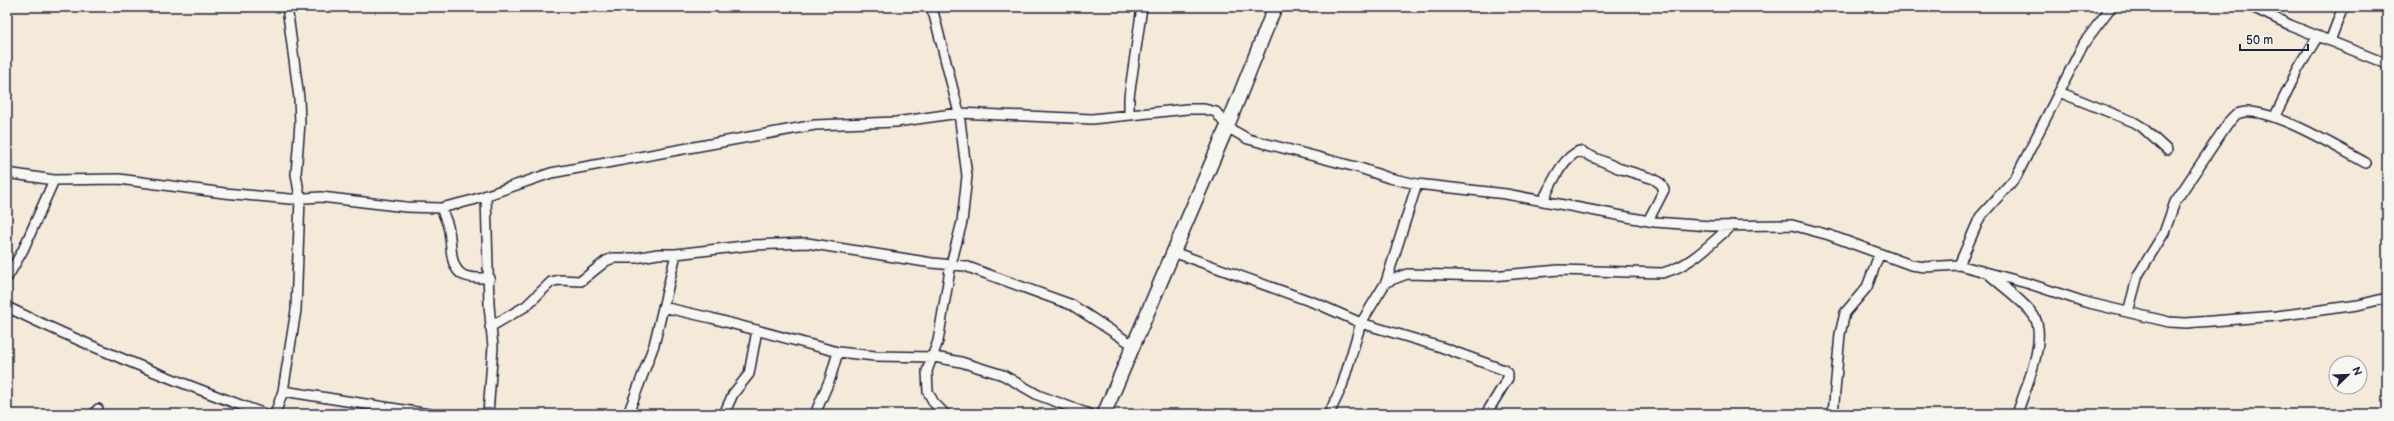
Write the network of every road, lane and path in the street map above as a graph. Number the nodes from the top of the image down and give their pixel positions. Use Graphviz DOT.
graph roads {
  1 [pos="287,7"];
  2 [pos="930,7"];
  3 [pos="1142,7"];
  4 [pos="1275,7"];
  5 [pos="2111,7"];
  6 [pos="2252,7"];
  7 [pos="2343,7"];
  8 [pos="2318,36"];
  9 [pos="2330,41"];
  10 [pos="2387,64"];
  11 [pos="2059,92"];
  12 [pos="959,112"];
  13 [pos="1130,115"];
  14 [pos="2275,116"];
  15 [pos="1227,127"];
  16 [pos="2167,150"];
  17 [pos="2366,163"];
  18 [pos="7,173"];
  19 [pos="54,180"];
  20 [pos="1417,184"];
  21 [pos="486,195"];
  22 [pos="300,198"];
  23 [pos="1543,200"];
  24 [pos="441,208"];
  25 [pos="1648,221"];
  26 [pos="1732,225"];
  27 [pos="1710,226"];
  28 [pos="1716,239"];
  29 [pos="1173,252"];
  30 [pos="676,254"];
  31 [pos="1879,255"];
  32 [pos="951,264"];
  33 [pos="1959,265"];
  34 [pos="1990,275"];
  35 [pos="7,278"];
  36 [pos="490,278"];
  37 [pos="1386,282"];
  38 [pos="2387,298"];
  39 [pos="7,307"];
  40 [pos="663,307"];
  41 [pos="2128,312"];
  42 [pos="1361,323"];
  43 [pos="490,327"];
  44 [pos="757,330"];
  45 [pos="1132,345"];
  46 [pos="838,352"];
  47 [pos="934,356"];
  48 [pos="283,391"];
  49 [pos="265,414"];
  50 [pos="275,414"];
  51 [pos="429,414"];
  52 [pos="488,414"];
  53 [pos="628,414"];
  54 [pos="724,414"];
  55 [pos="815,414"];
  56 [pos="945,414"];
  57 [pos="1089,414"];
  58 [pos="1104,414"];
  59 [pos="1329,414"];
  60 [pos="1486,414"];
  61 [pos="1833,414"];
  62 [pos="2017,414"];
  1 -- 22 [label="street"];
  2 -- 12 [label="street"];
  3 -- 13 [label="street"];
  4 -- 15 [label="street"];
  5 -- 11 [label="street"];
  6 -- 8 [label="street"];
  7 -- 9 [label="street"];
  8 -- 9 [label="street"];
  8 -- 14 [label="street"];
  9 -- 10 [label="street"];
  11 -- 16 [label="street"];
  11 -- 33 [label="street"];
  12 -- 13 [label="street"];
  12 -- 21 [label="street"];
  12 -- 32 [label="street"];
  13 -- 15 [label="street"];
  14 -- 17 [label="street"];
  14 -- 41 [label="street"];
  15 -- 20 [label="street"];
  15 -- 29 [label="street"];
  18 -- 19 [label="street"];
  19 -- 22 [label="street"];
  19 -- 35 [label="street"];
  20 -- 23 [label="street"];
  20 -- 37 [label="street"];
  21 -- 24 [label="street"];
  21 -- 36 [label="street"];
  22 -- 24 [label="street"];
  22 -- 48 [label="street"];
  23 -- 25 [label="street"];
  23 -- 25 [label="street"];
  24 -- 36 [label="street"];
  25 -- 27 [label="street"];
  26 -- 27 [label="street"];
  26 -- 28 [label="street"];
  26 -- 31 [label="street"];
  27 -- 28 [label="street"];
  28 -- 37 [label="street"];
  29 -- 42 [label="street"];
  29 -- 45 [label="street"];
  30 -- 32 [label="street"];
  30 -- 40 [label="street"];
  30 -- 43 [label="street"];
  31 -- 33 [label="street"];
  31 -- 61 [label="street"];
  32 -- 45 [label="street"];
  32 -- 47 [label="street"];
  33 -- 34 [label="street"];
  34 -- 41 [label="street"];
  34 -- 62 [label="street"];
  36 -- 43 [label="street"];
  37 -- 42 [label="street"];
  38 -- 41 [label="street"];
  39 -- 49 [label="street"];
  40 -- 44 [label="street"];
  40 -- 53 [label="street"];
  42 -- 59 [label="street"];
  42 -- 60 [label="street"];
  43 -- 52 [label="street"];
  44 -- 46 [label="street"];
  44 -- 54 [label="street"];
  45 -- 58 [label="street"];
  46 -- 47 [label="street"];
  46 -- 55 [label="street"];
  47 -- 56 [label="street"];
  47 -- 57 [label="street"];
  48 -- 50 [label="street"];
  48 -- 51 [label="street"];
}
